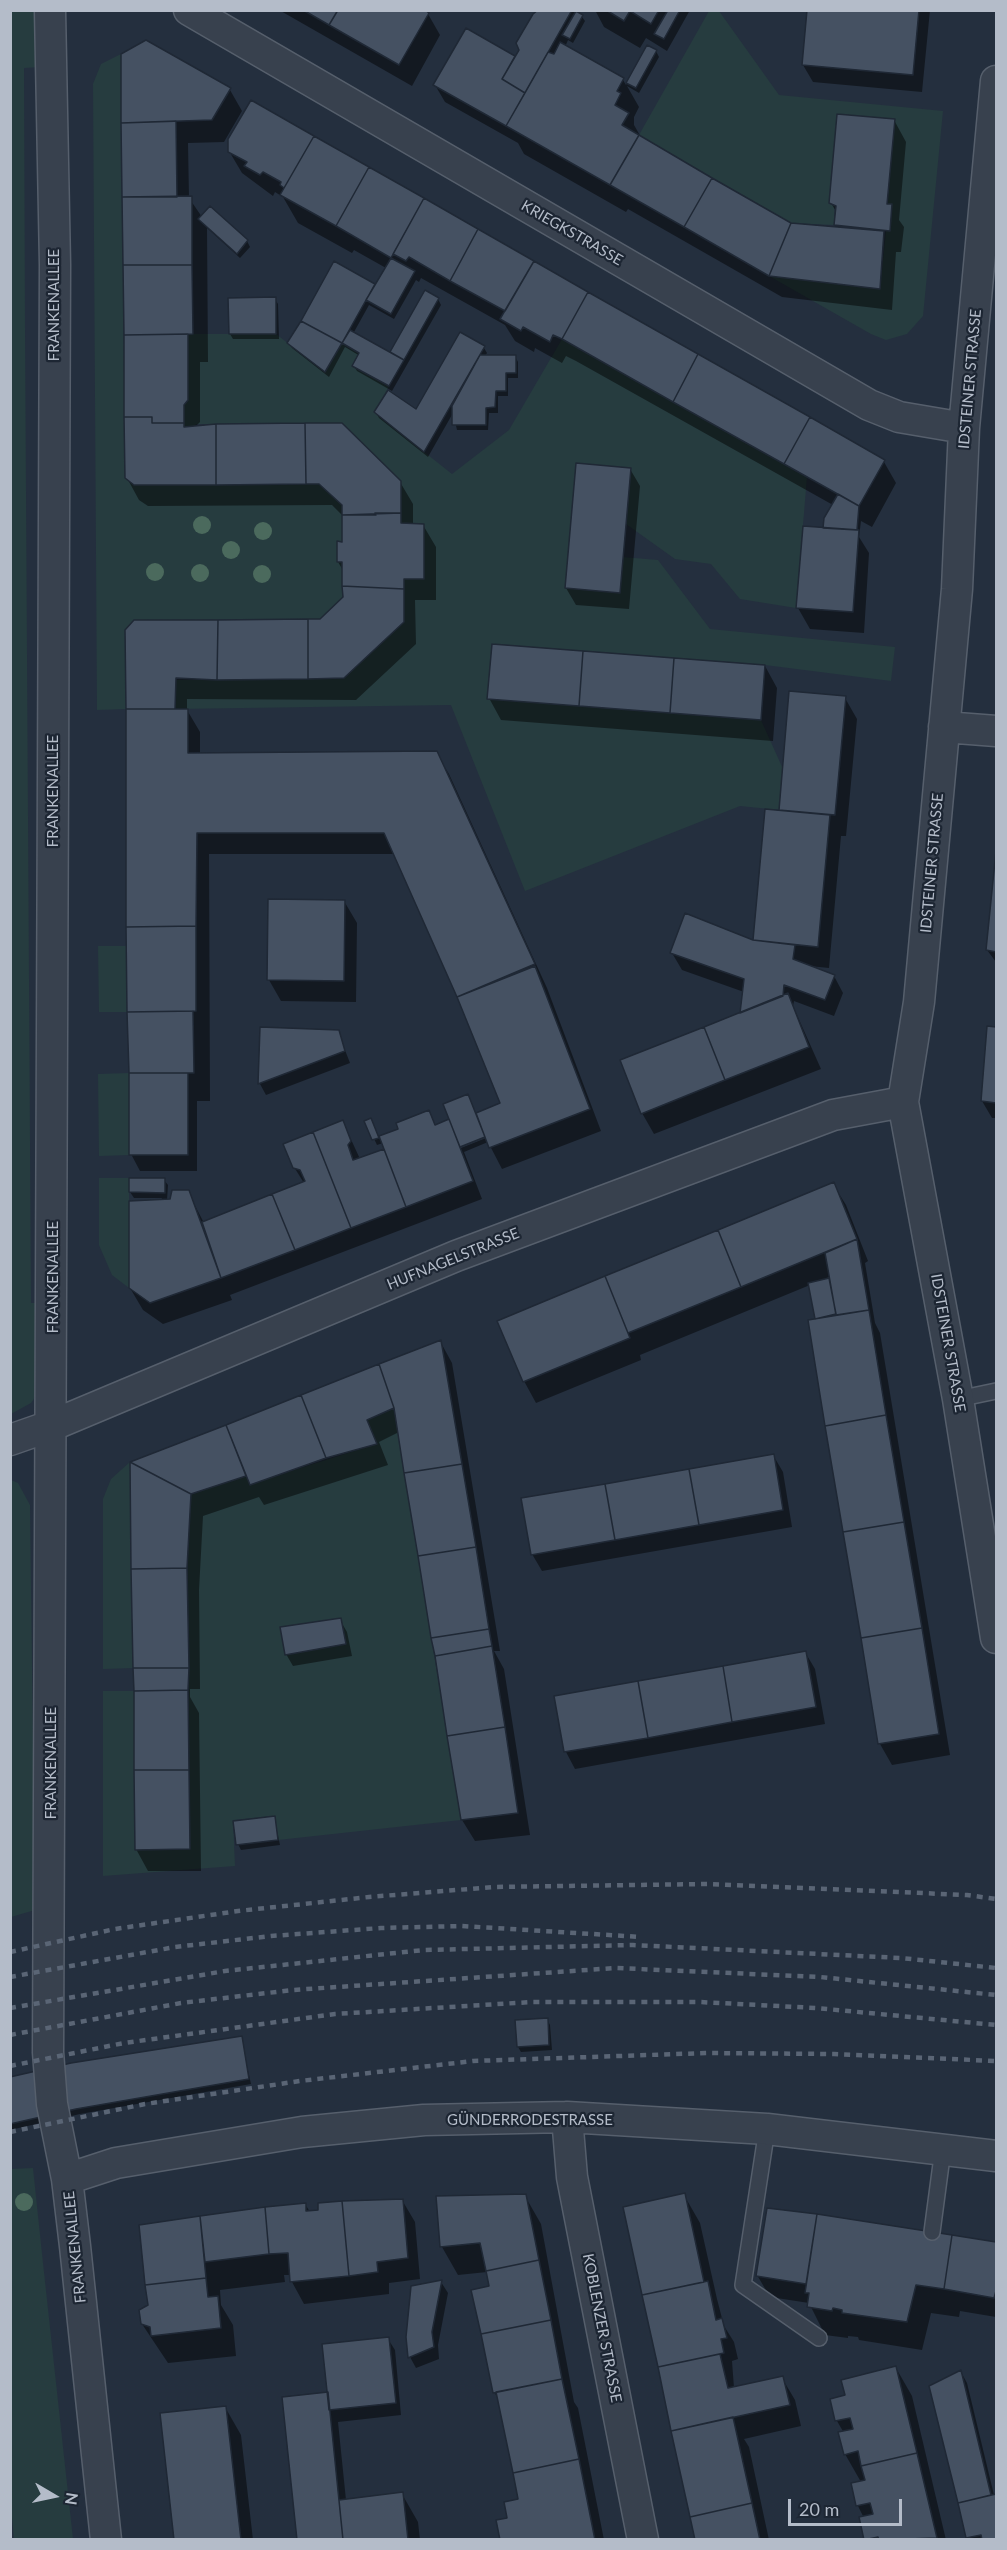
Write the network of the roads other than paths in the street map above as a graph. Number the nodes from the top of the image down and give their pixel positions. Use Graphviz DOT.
graph roads {
  1 [pos="50,10"];
  2 [pos="189,10"];
  3 [pos="996,81"];
  4 [pos="964,428"];
  5 [pos="944,727"];
  6 [pos="996,731"];
  7 [pos="903,1102"];
  8 [pos="996,1391"];
  9 [pos="958,1399"];
  10 [pos="53,1425"];
  11 [pos="10,1440"];
  12 [pos="996,1638"];
  13 [pos="567,2116"];
  14 [pos="767,2129"];
  15 [pos="942,2149"];
  16 [pos="996,2156"];
  17 [pos="67,2179"];
  18 [pos="932,2232"];
  19 [pos="819,2338"];
  20 [pos="106,2540"];
  21 [pos="643,2540"];
  1 -- 10 [label="street, FRANKENALLEE"];
  2 -- 4 [label="street, KRIEGKSTRASSE"];
  3 -- 4 [label="street, IDSTEINER STRASSE"];
  4 -- 5 [label="street, IDSTEINER STRASSE"];
  5 -- 6 [label="street"];
  5 -- 7 [label="street, IDSTEINER STRASSE"];
  7 -- 9 [label="street, IDSTEINER STRASSE"];
  7 -- 10 [label="street, HUFNAGELSTRASSE"];
  8 -- 9 [label="lane"];
  9 -- 12 [label="street, IDSTEINER STRASSE"];
  10 -- 11 [label="street, HUFNAGELSTRASSE"];
  10 -- 17 [label="street, FRANKENALLEE"];
  13 -- 14 [label="street, GÜNDERRODESTRASSE"];
  13 -- 17 [label="street, GÜNDERRODESTRASSE"];
  13 -- 21 [label="street, KOBLENZER STRASSE"];
  14 -- 15 [label="street, GÜNDERRODESTRASSE"];
  14 -- 19 [label="lane"];
  15 -- 16 [label="street, GÜNDERRODESTRASSE"];
  15 -- 18 [label="lane"];
  17 -- 20 [label="street, FRANKENALLEE"];
}
